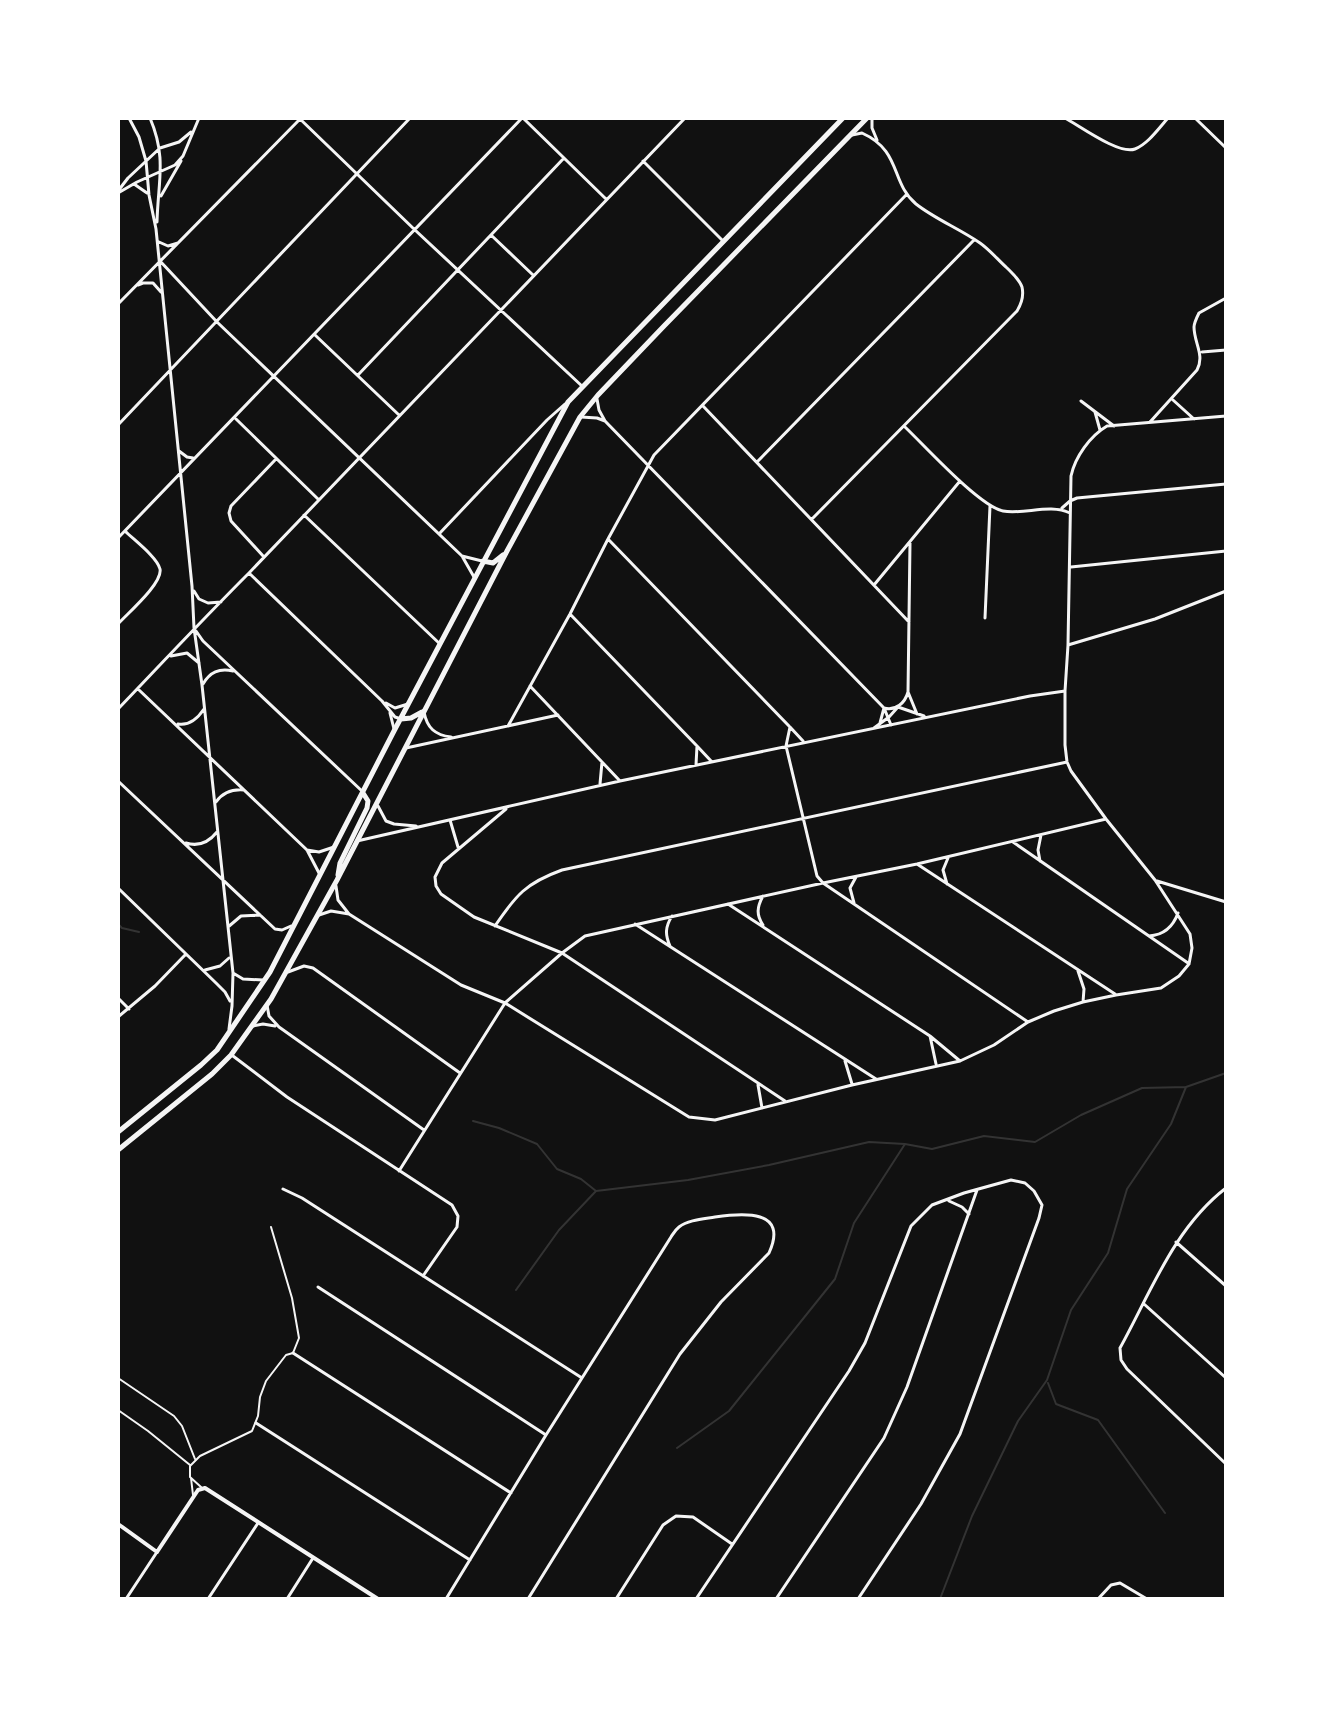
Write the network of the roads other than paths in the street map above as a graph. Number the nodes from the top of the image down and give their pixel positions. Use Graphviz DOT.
graph roads {
  1 [pos="129,118"];
  2 [pos="150,118"];
  3 [pos="199,118"];
  4 [pos="300,118"];
  5 [pos="410,118"];
  6 [pos="522,118"];
  7 [pos="685,118"];
  8 [pos="843,118"];
  9 [pos="869,118"];
  10 [pos="1065,118"];
  11 [pos="1168,118"];
  12 [pos="1195,118"];
  13 [pos="1074,120"];
  14 [pos="194,129"];
  15 [pos="848,137"];
  16 [pos="878,143"];
  17 [pos="160,148"];
  18 [pos="1226,148"];
  19 [pos="183,156"];
  20 [pos="564,158"];
  21 [pos="146,161"];
  22 [pos="643,161"];
  23 [pos="161,172"];
  24 [pos="356,174"];
  25 [pos="147,179"];
  26 [pos="134,184"];
  27 [pos="118,192"];
  28 [pos="907,194"];
  29 [pos="149,195"];
  30 [pos="159,199"];
  31 [pos="606,199"];
  32 [pos="156,229"];
  33 [pos="415,230"];
  34 [pos="491,235"];
  35 [pos="974,240"];
  36 [pos="157,241"];
  37 [pos="723,241"];
  38 [pos="178,243"];
  39 [pos="160,261"];
  40 [pos="458,270"];
  41 [pos="533,275"];
  42 [pos="134,287"];
  43 [pos="163,296"];
  44 [pos="1226,298"];
  45 [pos="118,304"];
  46 [pos="500,310"];
  47 [pos="217,322"];
  48 [pos="315,335"];
  49 [pos="1226,350"];
  50 [pos="1200,353"];
  51 [pos="172,369"];
  52 [pos="358,375"];
  53 [pos="274,376"];
  54 [pos="583,387"];
  55 [pos="598,395"];
  56 [pos="1172,399"];
  57 [pos="1081,401"];
  58 [pos="568,402"];
  59 [pos="703,406"];
  60 [pos="1095,412"];
  61 [pos="399,416"];
  62 [pos="1226,416"];
  63 [pos="580,417"];
  64 [pos="235,418"];
  65 [pos="1194,419"];
  66 [pos="605,421"];
  67 [pos="1150,422"];
  68 [pos="118,425"];
  69 [pos="1114,426"];
  70 [pos="905,427"];
  71 [pos="1100,430"];
  72 [pos="179,450"];
  73 [pos="197,456"];
  74 [pos="358,458"];
  75 [pos="276,459"];
  76 [pos="757,462"];
  77 [pos="648,465"];
  78 [pos="181,472"];
  79 [pos="960,481"];
  80 [pos="1226,484"];
  81 [pos="319,500"];
  82 [pos="1070,501"];
  83 [pos="990,506"];
  84 [pos="1061,509"];
  85 [pos="1070,513"];
  86 [pos="304,515"];
  87 [pos="812,519"];
  88 [pos="125,531"];
  89 [pos="439,534"];
  90 [pos="118,538"];
  91 [pos="608,539"];
  92 [pos="910,543"];
  93 [pos="507,551"];
  94 [pos="1226,551"];
  95 [pos="462,556"];
  96 [pos="264,557"];
  97 [pos="898,557"];
  98 [pos="483,561"];
  99 [pos="910,562"];
  100 [pos="1070,567"];
  101 [pos="249,573"];
  102 [pos="474,577"];
  103 [pos="874,585"];
  104 [pos="192,586"];
  105 [pos="1226,591"];
  106 [pos="221,602"];
  107 [pos="570,614"];
  108 [pos="985,618"];
  109 [pos="909,622"];
  110 [pos="118,624"];
  111 [pos="194,628"];
  112 [pos="440,644"];
  113 [pos="1068,645"];
  114 [pos="168,658"];
  115 [pos="199,663"];
  116 [pos="237,672"];
  117 [pos="202,685"];
  118 [pos="530,686"];
  119 [pos="138,689"];
  120 [pos="1065,691"];
  121 [pos="908,692"];
  122 [pos="382,701"];
  123 [pos="409,703"];
  124 [pos="898,707"];
  125 [pos="884,708"];
  126 [pos="118,709"];
  127 [pos="204,709"];
  128 [pos="388,710"];
  129 [pos="424,711"];
  130 [pos="917,714"];
  131 [pos="558,715"];
  132 [pos="889,717"];
  133 [pos="927,718"];
  134 [pos="401,719"];
  135 [pos="880,723"];
  136 [pos="175,724"];
  137 [pos="891,725"];
  138 [pos="508,726"];
  139 [pos="790,727"];
  140 [pos="873,729"];
  141 [pos="394,731"];
  142 [pos="455,738"];
  143 [pos="804,742"];
  144 [pos="697,746"];
  145 [pos="786,746"];
  146 [pos="406,748"];
  147 [pos="210,757"];
  148 [pos="602,762"];
  149 [pos="712,762"];
  150 [pos="1067,762"];
  151 [pos="696,765"];
  152 [pos="118,781"];
  153 [pos="620,781"];
  154 [pos="600,786"];
  155 [pos="244,790"];
  156 [pos="363,792"];
  157 [pos="215,803"];
  158 [pos="377,804"];
  159 [pos="509,807"];
  160 [pos="803,819"];
  161 [pos="1106,819"];
  162 [pos="450,820"];
  163 [pos="420,826"];
  164 [pos="217,832"];
  165 [pos="1041,835"];
  166 [pos="357,842"];
  167 [pos="1013,842"];
  168 [pos="185,843"];
  169 [pos="335,846"];
  170 [pos="458,849"];
  171 [pos="307,850"];
  172 [pos="949,857"];
  173 [pos="1040,861"];
  174 [pos="917,864"];
  175 [pos="319,876"];
  176 [pos="857,876"];
  177 [pos="222,879"];
  178 [pos="337,880"];
  179 [pos="1155,880"];
  180 [pos="823,883"];
  181 [pos="947,884"];
  182 [pos="118,888"];
  183 [pos="763,896"];
  184 [pos="1226,902"];
  185 [pos="854,903"];
  186 [pos="728,904"];
  187 [pos="1178,913"];
  188 [pos="349,914"];
  189 [pos="260,915"];
  190 [pos="672,916"];
  191 [pos="316,918"];
  192 [pos="295,924"];
  193 [pos="635,924"];
  194 [pos="495,926"];
  195 [pos="228,927"];
  196 [pos="766,927"];
  197 [pos="1149,936"];
  198 [pos="670,946"];
  199 [pos="562,953"];
  200 [pos="186,954"];
  201 [pos="230,954"];
  202 [pos="1189,964"];
  203 [pos="201,969"];
  204 [pos="1078,971"];
  205 [pos="233,973"];
  206 [pos="286,975"];
  207 [pos="265,980"];
  208 [pos="1116,995"];
  209 [pos="118,998"];
  210 [pos="1083,1002"];
  211 [pos="505,1003"];
  212 [pos="267,1005"];
  213 [pos="232,1006"];
  214 [pos="129,1009"];
  215 [pos="118,1017"];
  216 [pos="1028,1022"];
  217 [pos="253,1026"];
  218 [pos="279,1027"];
  219 [pos="229,1034"];
  220 [pos="930,1036"];
  221 [pos="231,1055"];
  222 [pos="845,1061"];
  223 [pos="960,1061"];
  224 [pos="937,1065"];
  225 [pos="460,1073"];
  226 [pos="876,1079"];
  227 [pos="758,1085"];
  228 [pos="852,1085"];
  229 [pos="786,1102"];
  230 [pos="762,1108"];
  231 [pos="424,1130"];
  232 [pos="118,1132"];
  233 [pos="118,1150"];
  234 [pos="399,1171"];
  235 [pos="283,1189"];
  236 [pos="977,1190"];
  237 [pos="1225,1191"];
  238 [pos="946,1200"];
  239 [pos="969,1214"];
  240 [pos="271,1227"];
  241 [pos="1176,1242"];
  242 [pos="423,1276"];
  243 [pos="1226,1286"];
  244 [pos="318,1287"];
  245 [pos="1144,1304"];
  246 [pos="293,1353"];
  247 [pos="118,1378"];
  248 [pos="582,1378"];
  249 [pos="1226,1378"];
  250 [pos="118,1410"];
  251 [pos="256,1423"];
  252 [pos="546,1435"];
  253 [pos="195,1460"];
  254 [pos="1226,1464"];
  255 [pos="190,1466"];
  256 [pos="190,1477"];
  257 [pos="202,1488"];
  258 [pos="511,1493"];
  259 [pos="193,1497"];
  260 [pos="258,1523"];
  261 [pos="118,1524"];
  262 [pos="732,1544"];
  263 [pos="157,1552"];
  264 [pos="313,1558"];
  265 [pos="470,1560"];
  266 [pos="370,1597"];
  267 [pos="126,1599"];
  268 [pos="208,1599"];
  269 [pos="287,1599"];
  270 [pos="378,1599"];
  271 [pos="446,1599"];
  272 [pos="528,1599"];
  273 [pos="616,1599"];
  274 [pos="696,1599"];
  275 [pos="776,1599"];
  276 [pos="858,1599"];
  277 [pos="1098,1599"];
  278 [pos="1147,1599"];
  1 -- 21 [label="street"];
  2 -- 17 [label="street"];
  3 -- 14 [label="street"];
  4 -- 24 [label="street"];
  4 -- 38 [label="street"];
  5 -- 24 [label="street"];
  6 -- 20 [label="street"];
  6 -- 33 [label="street"];
  7 -- 22 [label="street"];
  8 -- 37 [label="main road"];
  9 -- 15 [label="main road"];
  9 -- 16 [label="street"];
  10 -- 13 [label="street"];
  11 -- 13 [label="street"];
  12 -- 18 [label="street"];
  14 -- 17 [label="street"];
  14 -- 19 [label="street"];
  15 -- 16 [label="street"];
  15 -- 55 [label="main road"];
  16 -- 28 [label="street"];
  17 -- 21 [label="street"];
  17 -- 23 [label="street"];
  19 -- 23 [label="street"];
  19 -- 30 [label="street"];
  20 -- 31 [label="street"];
  20 -- 34 [label="street"];
  21 -- 25 [label="street"];
  21 -- 27 [label="street"];
  22 -- 31 [label="street"];
  22 -- 37 [label="street"];
  23 -- 25 [label="street"];
  23 -- 30 [label="street"];
  24 -- 33 [label="street"];
  24 -- 47 [label="street"];
  25 -- 26 [label="street"];
  25 -- 29 [label="street"];
  26 -- 27 [label="street"];
  26 -- 29 [label="street"];
  28 -- 35 [label="street"];
  28 -- 59 [label="street"];
  29 -- 32 [label="street"];
  30 -- 32 [label="street"];
  31 -- 41 [label="street"];
  32 -- 36 [label="street"];
  33 -- 40 [label="street"];
  33 -- 48 [label="street"];
  34 -- 40 [label="street"];
  34 -- 41 [label="street"];
  35 -- 70 [label="street"];
  35 -- 76 [label="street"];
  36 -- 38 [label="street"];
  36 -- 39 [label="street"];
  37 -- 54 [label="main road"];
  38 -- 39 [label="street"];
  39 -- 42 [label="street"];
  39 -- 43 [label="street"];
  39 -- 47 [label="street"];
  40 -- 46 [label="street"];
  40 -- 52 [label="street"];
  41 -- 46 [label="street"];
  42 -- 43 [label="street"];
  42 -- 45 [label="street"];
  43 -- 51 [label="street"];
  44 -- 50 [label="street"];
  46 -- 54 [label="street"];
  46 -- 61 [label="street"];
  47 -- 51 [label="street"];
  47 -- 53 [label="street"];
  48 -- 52 [label="street"];
  48 -- 53 [label="street"];
  49 -- 50 [label="street"];
  50 -- 56 [label="street"];
  51 -- 68 [label="street"];
  51 -- 72 [label="street"];
  52 -- 61 [label="street"];
  53 -- 64 [label="street"];
  53 -- 74 [label="street"];
  54 -- 58 [label="main road"];
  55 -- 63 [label="main road"];
  55 -- 66 [label="street"];
  56 -- 65 [label="street"];
  56 -- 67 [label="street"];
  57 -- 60 [label="street"];
  58 -- 89 [label="street"];
  58 -- 98 [label="main road"];
  59 -- 76 [label="street"];
  59 -- 77 [label="street"];
  60 -- 69 [label="street"];
  60 -- 71 [label="street"];
  61 -- 74 [label="street"];
  62 -- 65 [label="street"];
  63 -- 66 [label="street"];
  63 -- 93 [label="main road"];
  64 -- 73 [label="street"];
  64 -- 75 [label="street"];
  65 -- 67 [label="street"];
  66 -- 77 [label="street"];
  67 -- 69 [label="street"];
  69 -- 71 [label="street"];
  70 -- 79 [label="street"];
  70 -- 87 [label="street"];
  71 -- 82 [label="street"];
  72 -- 73 [label="street"];
  72 -- 78 [label="street"];
  73 -- 78 [label="street"];
  74 -- 81 [label="street"];
  74 -- 89 [label="street"];
  75 -- 81 [label="street"];
  75 -- 96 [label="street"];
  76 -- 87 [label="street"];
  77 -- 91 [label="street"];
  77 -- 125 [label="street"];
  78 -- 88 [label="street"];
  78 -- 104 [label="street"];
  79 -- 83 [label="street"];
  79 -- 92 [label="street"];
  80 -- 82 [label="street"];
  81 -- 86 [label="street"];
  82 -- 84 [label="street"];
  82 -- 85 [label="street"];
  83 -- 84 [label="street"];
  83 -- 108 [label="street"];
  84 -- 85 [label="street"];
  85 -- 100 [label="street"];
  86 -- 96 [label="street"];
  86 -- 112 [label="street"];
  87 -- 103 [label="street"];
  88 -- 90 [label="street"];
  88 -- 110 [label="street"];
  89 -- 95 [label="street"];
  91 -- 107 [label="street"];
  91 -- 139 [label="street"];
  92 -- 97 [label="street"];
  92 -- 99 [label="street"];
  93 -- 98 [label="main road"];
  93 -- 129 [label="main road"];
  94 -- 100 [label="street"];
  95 -- 98 [label="street"];
  95 -- 102 [label="street"];
  96 -- 101 [label="street"];
  97 -- 99 [label="street"];
  97 -- 103 [label="street"];
  98 -- 102 [label="main road"];
  99 -- 109 [label="street"];
  100 -- 113 [label="street"];
  101 -- 106 [label="street"];
  101 -- 122 [label="street"];
  102 -- 112 [label="main road"];
  103 -- 109 [label="street"];
  104 -- 106 [label="street"];
  104 -- 111 [label="street"];
  105 -- 113 [label="street"];
  106 -- 111 [label="street"];
  107 -- 118 [label="street"];
  107 -- 144 [label="street"];
  109 -- 121 [label="street"];
  111 -- 114 [label="street"];
  111 -- 115 [label="street"];
  111 -- 116 [label="street"];
  112 -- 123 [label="main road"];
  113 -- 120 [label="street"];
  114 -- 115 [label="street"];
  114 -- 119 [label="street"];
  115 -- 117 [label="street"];
  116 -- 117 [label="street"];
  116 -- 156 [label="street"];
  117 -- 127 [label="street"];
  118 -- 131 [label="street"];
  118 -- 138 [label="street"];
  119 -- 126 [label="street"];
  119 -- 136 [label="street"];
  120 -- 133 [label="street"];
  120 -- 150 [label="street"];
  121 -- 124 [label="street"];
  121 -- 130 [label="street"];
  122 -- 123 [label="street"];
  122 -- 128 [label="street"];
  123 -- 134 [label="main road"];
  124 -- 125 [label="street"];
  124 -- 130 [label="street"];
  124 -- 132 [label="street"];
  125 -- 132 [label="street"];
  125 -- 135 [label="street"];
  127 -- 136 [label="street"];
  127 -- 147 [label="street"];
  128 -- 134 [label="street"];
  128 -- 141 [label="street"];
  129 -- 134 [label="main road"];
  129 -- 142 [label="street"];
  129 -- 146 [label="main road"];
  130 -- 133 [label="street"];
  131 -- 138 [label="street"];
  131 -- 148 [label="street"];
  132 -- 135 [label="street"];
  132 -- 137 [label="street"];
  133 -- 137 [label="street"];
  134 -- 141 [label="main road"];
  135 -- 140 [label="street"];
  136 -- 147 [label="street"];
  137 -- 140 [label="street"];
  138 -- 142 [label="street"];
  139 -- 143 [label="street"];
  139 -- 145 [label="street"];
  140 -- 143 [label="street"];
  141 -- 156 [label="main road"];
  142 -- 146 [label="street"];
  143 -- 145 [label="street"];
  144 -- 149 [label="street"];
  144 -- 151 [label="street"];
  145 -- 149 [label="street"];
  145 -- 160 [label="street"];
  146 -- 158 [label="main road"];
  147 -- 155 [label="street"];
  147 -- 157 [label="street"];
  148 -- 153 [label="street"];
  148 -- 154 [label="street"];
  149 -- 151 [label="street"];
  150 -- 160 [label="street"];
  150 -- 161 [label="street"];
  151 -- 153 [label="street"];
  152 -- 168 [label="street"];
  153 -- 154 [label="street"];
  154 -- 159 [label="street"];
  155 -- 157 [label="street"];
  155 -- 171 [label="street"];
  156 -- 169 [label="main road"];
  156 -- 178 [label="main road"];
  157 -- 164 [label="street"];
  158 -- 163 [label="street"];
  158 -- 166 [label="main road"];
  159 -- 162 [label="street"];
  159 -- 170 [label="street"];
  160 -- 180 [label="street"];
  160 -- 194 [label="street"];
  161 -- 165 [label="street"];
  161 -- 179 [label="street"];
  162 -- 163 [label="street"];
  162 -- 170 [label="street"];
  163 -- 166 [label="street"];
  164 -- 168 [label="street"];
  164 -- 177 [label="street"];
  165 -- 167 [label="street"];
  165 -- 173 [label="street"];
  166 -- 178 [label="main road"];
  167 -- 172 [label="street"];
  167 -- 173 [label="street"];
  168 -- 177 [label="street"];
  169 -- 171 [label="street"];
  169 -- 175 [label="main road"];
  170 -- 194 [label="street"];
  171 -- 175 [label="street"];
  172 -- 174 [label="street"];
  172 -- 181 [label="street"];
  173 -- 197 [label="street"];
  174 -- 176 [label="street"];
  174 -- 181 [label="street"];
  175 -- 192 [label="main road"];
  176 -- 180 [label="street"];
  176 -- 185 [label="street"];
  177 -- 189 [label="street"];
  177 -- 195 [label="street"];
  178 -- 188 [label="street"];
  178 -- 191 [label="main road"];
  179 -- 184 [label="street"];
  179 -- 187 [label="street"];
  180 -- 183 [label="street"];
  180 -- 185 [label="street"];
  181 -- 204 [label="street"];
  182 -- 200 [label="street"];
  183 -- 186 [label="street"];
  183 -- 196 [label="street"];
  185 -- 216 [label="street"];
  186 -- 190 [label="street"];
  186 -- 196 [label="street"];
  187 -- 197 [label="street"];
  187 -- 202 [label="street"];
  188 -- 191 [label="street"];
  188 -- 211 [label="street"];
  189 -- 192 [label="street"];
  189 -- 195 [label="street"];
  190 -- 193 [label="street"];
  190 -- 198 [label="street"];
  191 -- 206 [label="main road"];
  192 -- 207 [label="main road"];
  193 -- 198 [label="street"];
  193 -- 199 [label="street"];
  194 -- 199 [label="street"];
  195 -- 201 [label="street"];
  196 -- 220 [label="street"];
  197 -- 202 [label="street"];
  198 -- 222 [label="street"];
  199 -- 211 [label="street"];
  199 -- 227 [label="street"];
  200 -- 203 [label="street"];
  200 -- 214 [label="street"];
  201 -- 203 [label="street"];
  201 -- 205 [label="street"];
  202 -- 208 [label="street"];
  203 -- 213 [label="street"];
  204 -- 208 [label="street"];
  204 -- 210 [label="street"];
  205 -- 207 [label="street"];
  205 -- 213 [label="street"];
  206 -- 207 [label="main road"];
  206 -- 212 [label="main road"];
  206 -- 225 [label="street"];
  207 -- 219 [label="main road"];
  208 -- 210 [label="street"];
  209 -- 214 [label="street"];
  210 -- 216 [label="street"];
  211 -- 225 [label="street"];
  211 -- 230 [label="street"];
  212 -- 217 [label="main road"];
  212 -- 218 [label="street"];
  213 -- 219 [label="street"];
  214 -- 215 [label="street"];
  216 -- 223 [label="street"];
  217 -- 218 [label="street"];
  217 -- 221 [label="main road"];
  218 -- 231 [label="street"];
  219 -- 232 [label="main road"];
  220 -- 223 [label="street"];
  220 -- 224 [label="street"];
  221 -- 233 [label="main road"];
  221 -- 234 [label="street"];
  222 -- 226 [label="street"];
  222 -- 228 [label="street"];
  223 -- 224 [label="street"];
  224 -- 226 [label="street"];
  225 -- 231 [label="street"];
  226 -- 228 [label="street"];
  227 -- 229 [label="street"];
  227 -- 230 [label="street"];
  228 -- 229 [label="street"];
  229 -- 230 [label="street"];
  231 -- 234 [label="street"];
  234 -- 242 [label="street"];
  235 -- 242 [label="street"];
  236 -- 238 [label="street"];
  236 -- 239 [label="street"];
  236 -- 276 [label="street"];
  237 -- 241 [label="street"];
  238 -- 239 [label="street"];
  238 -- 262 [label="street"];
  239 -- 275 [label="street"];
  240 -- 246 [label="lane"];
  241 -- 243 [label="street"];
  241 -- 245 [label="street"];
  242 -- 248 [label="street"];
  244 -- 252 [label="street"];
  245 -- 249 [label="street"];
  245 -- 254 [label="street"];
  246 -- 251 [label="lane"];
  246 -- 258 [label="street"];
  247 -- 253 [label="lane"];
  248 -- 252 [label="street"];
  248 -- 272 [label="street"];
  250 -- 255 [label="lane"];
  251 -- 253 [label="lane"];
  251 -- 265 [label="street"];
  252 -- 258 [label="street"];
  253 -- 255 [label="lane"];
  255 -- 256 [label="lane"];
  256 -- 257 [label="lane"];
  256 -- 259 [label="lane"];
  257 -- 259 [label="street"];
  257 -- 260 [label="street"];
  258 -- 265 [label="street"];
  259 -- 263 [label="street"];
  260 -- 264 [label="street"];
  260 -- 268 [label="street"];
  261 -- 263 [label="street"];
  262 -- 273 [label="street"];
  262 -- 274 [label="street"];
  263 -- 267 [label="street"];
  264 -- 266 [label="street"];
  264 -- 269 [label="street"];
  265 -- 271 [label="street"];
  266 -- 270 [label="street"];
  277 -- 278 [label="street"];
}
